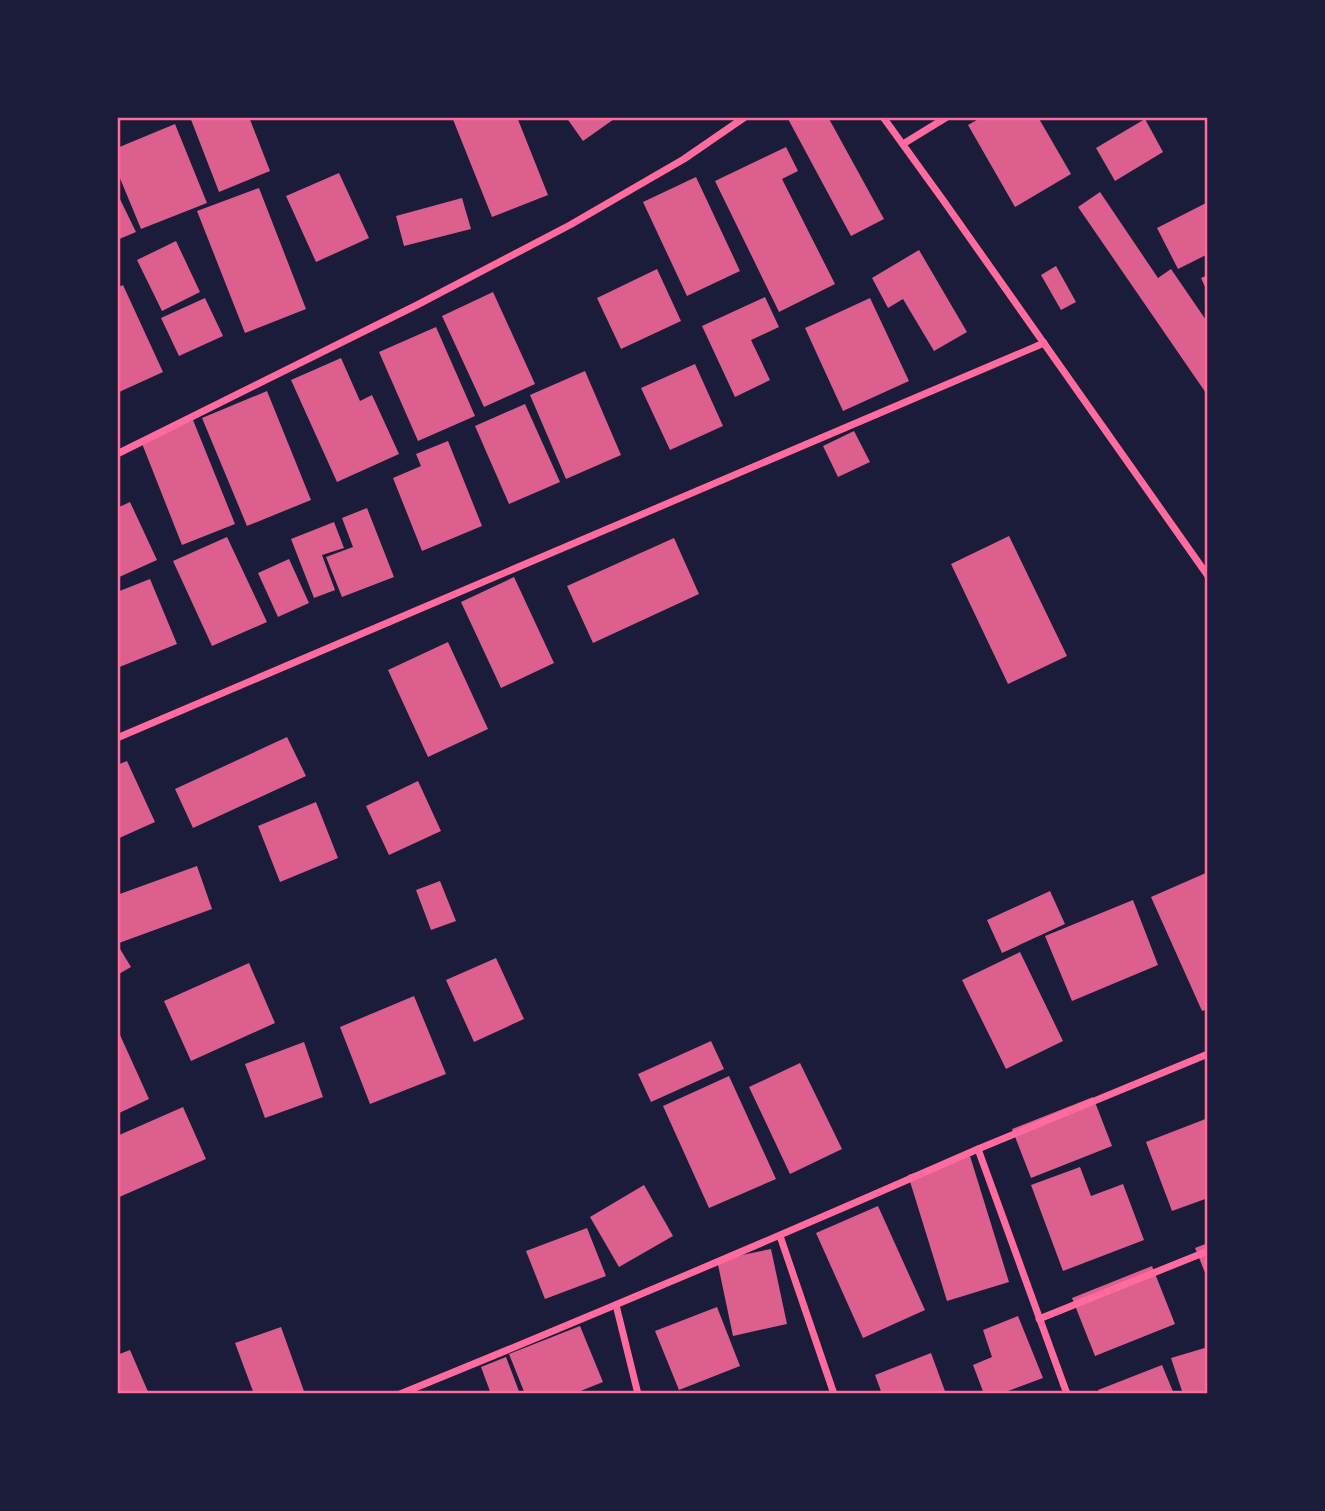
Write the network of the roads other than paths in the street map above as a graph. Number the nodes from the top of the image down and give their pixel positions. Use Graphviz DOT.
graph roads {
  1 [pos="745,117"];
  2 [pos="883,117"];
  3 [pos="947,117"];
  4 [pos="903,144"];
  5 [pos="1044,343"];
  6 [pos="117,454"];
  7 [pos="1205,566"];
  8 [pos="1208,576"];
  9 [pos="117,738"];
  10 [pos="1208,1054"];
  11 [pos="978,1149"];
  12 [pos="780,1236"];
  13 [pos="1208,1251"];
  14 [pos="616,1306"];
  15 [pos="1039,1319"];
  16 [pos="400,1394"];
  17 [pos="638,1394"];
  18 [pos="834,1394"];
  19 [pos="1067,1394"];
  1 -- 6 [label="street"];
  2 -- 4 [label="street"];
  3 -- 4 [label="street"];
  4 -- 5 [label="street"];
  5 -- 7 [label="street"];
  5 -- 9 [label="street"];
  7 -- 8 [label="street"];
  10 -- 11 [label="street"];
  11 -- 12 [label="street"];
  11 -- 15 [label="street"];
  12 -- 14 [label="street"];
  12 -- 18 [label="street"];
  13 -- 15 [label="street"];
  14 -- 16 [label="street"];
  14 -- 17 [label="street"];
  15 -- 19 [label="street"];
}
